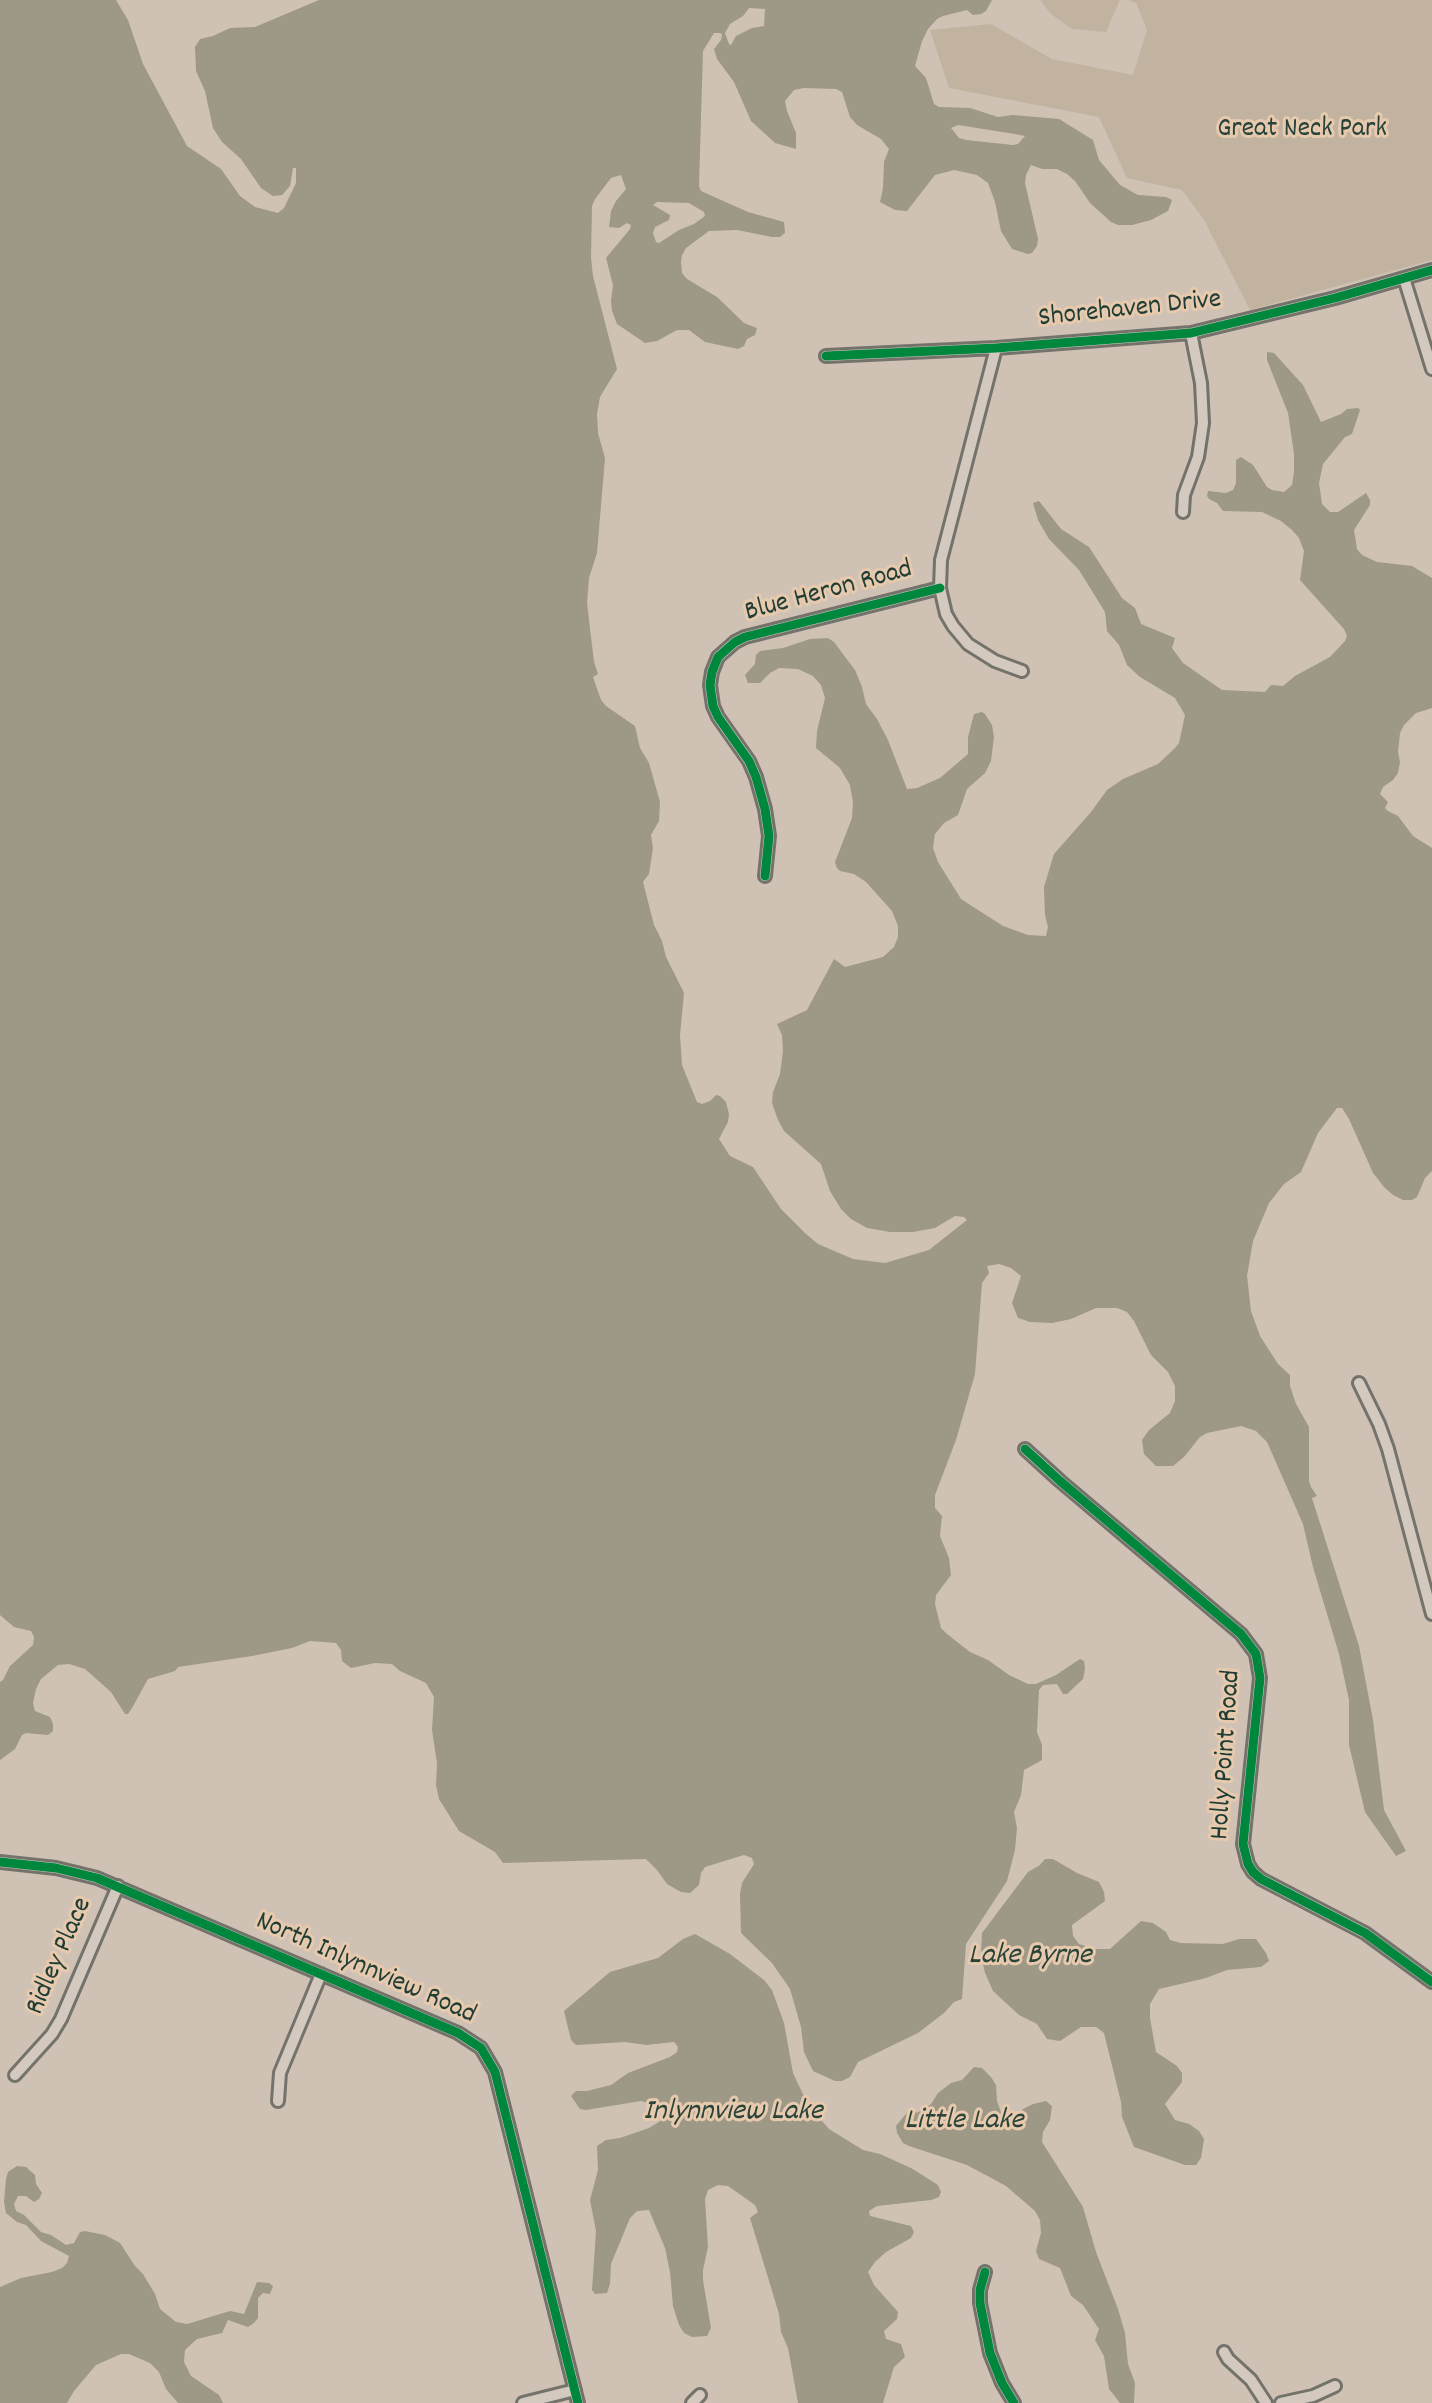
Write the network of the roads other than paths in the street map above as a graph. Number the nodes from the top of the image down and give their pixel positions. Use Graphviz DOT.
graph roads {
  1 [pos="1432,270"];
  2 [pos="1404,278"];
  3 [pos="1191,333"];
  4 [pos="996,348"];
  5 [pos="826,356"];
  6 [pos="1432,369"];
  7 [pos="1183,512"];
  8 [pos="940,588"];
  9 [pos="1022,671"];
  10 [pos="765,876"];
  11 [pos="1359,1383"];
  12 [pos="1025,1449"];
  13 [pos="1432,1614"];
  14 [pos="0,1862"];
  15 [pos="118,1886"];
  16 [pos="321,1974"];
  17 [pos="1432,1982"];
  18 [pos="15,2075"];
  19 [pos="278,2101"];
  20 [pos="985,2272"];
  21 [pos="1224,2352"];
  22 [pos="1335,2386"];
  23 [pos="575,2390"];
  24 [pos="523,2403"];
  25 [pos="578,2403"];
  26 [pos="1014,2403"];
  27 [pos="1266,2403"];
  28 [pos="1281,2403"];
  1 -- 2 [label="street, Shorehaven Drive"];
  2 -- 3 [label="street, Shorehaven Drive"];
  2 -- 6 [label="street"];
  3 -- 4 [label="street, Shorehaven Drive"];
  3 -- 7 [label="street"];
  4 -- 5 [label="street, Shorehaven Drive"];
  4 -- 8 [label="street, Blue Heron Road"];
  8 -- 9 [label="street"];
  8 -- 10 [label="street, Blue Heron Road"];
  11 -- 13 [label="street"];
  12 -- 17 [label="street, Holly Point Road"];
  14 -- 15 [label="street, North Inlynnview Road"];
  15 -- 16 [label="street, North Inlynnview Road"];
  15 -- 18 [label="street, Ridley Place"];
  16 -- 19 [label="street"];
  16 -- 23 [label="street, North Inlynnview Road"];
  20 -- 26 [label="street"];
  21 -- 27 [label="street"];
  22 -- 28 [label="street"];
  23 -- 24 [label="street"];
  23 -- 25 [label="street, North Inlynnview Road"];
}
